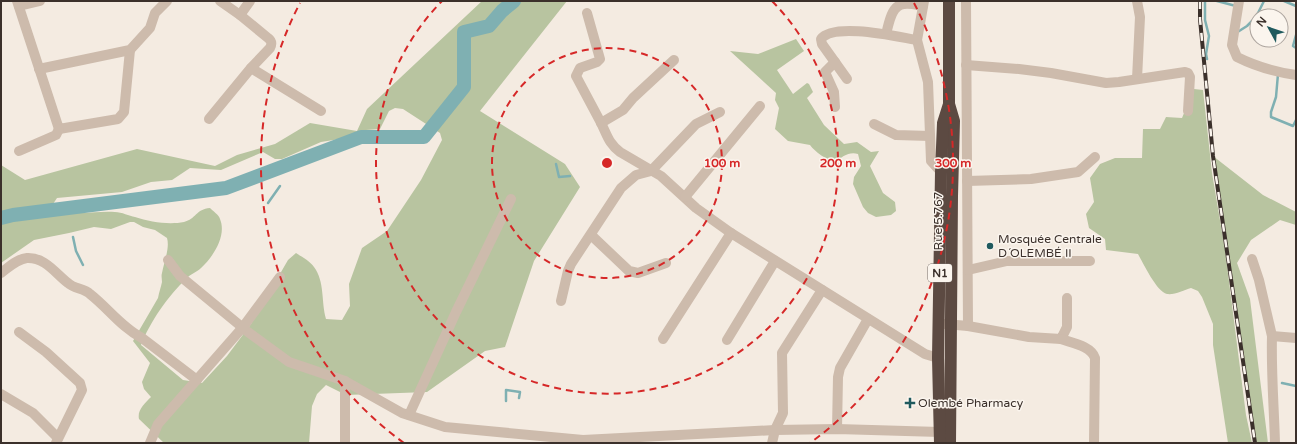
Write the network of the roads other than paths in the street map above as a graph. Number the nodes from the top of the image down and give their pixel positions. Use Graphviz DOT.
graph roads {
  1 [pos="40,1"];
  2 [pos="167,1"];
  3 [pos="220,1"];
  4 [pos="250,1"];
  5 [pos="949,1"];
  6 [pos="966,1"];
  7 [pos="1137,1"];
  8 [pos="1239,1"];
  9 [pos="18,3"];
  10 [pos="923,4"];
  11 [pos="587,13"];
  12 [pos="240,14"];
  13 [pos="886,34"];
  14 [pos="917,40"];
  15 [pos="130,50"];
  16 [pos="674,60"];
  17 [pos="835,62"];
  18 [pos="966,65"];
  19 [pos="251,68"];
  20 [pos="39,69"];
  21 [pos="1296,75"];
  22 [pos="1137,79"];
  23 [pos="847,80"];
  24 [pos="949,104"];
  25 [pos="760,106"];
  26 [pos="835,107"];
  27 [pos="320,111"];
  28 [pos="1188,111"];
  29 [pos="720,112"];
  30 [pos="209,119"];
  31 [pos="601,123"];
  32 [pos="874,124"];
  33 [pos="59,129"];
  34 [pos="930,136"];
  35 [pos="20,151"];
  36 [pos="1095,157"];
  37 [pos="651,171"];
  38 [pos="941,172"];
  39 [pos="967,181"];
  40 [pos="684,197"];
  41 [pos="511,199"];
  42 [pos="731,233"];
  43 [pos="591,235"];
  44 [pos="1252,259"];
  45 [pos="168,260"];
  46 [pos="775,261"];
  47 [pos="1090,261"];
  48 [pos="666,263"];
  49 [pos="968,270"];
  50 [pos="1,273"];
  51 [pos="280,277"];
  52 [pos="822,290"];
  53 [pos="1067,298"];
  54 [pos="561,301"];
  55 [pos="868,319"];
  56 [pos="945,324"];
  57 [pos="968,326"];
  58 [pos="242,327"];
  59 [pos="19,332"];
  60 [pos="1272,336"];
  61 [pos="1296,338"];
  62 [pos="663,339"];
  63 [pos="1062,339"];
  64 [pos="727,340"];
  65 [pos="938,358"];
  66 [pos="198,380"];
  67 [pos="344,381"];
  68 [pos="1,394"];
  69 [pos="409,415"];
  70 [pos="837,429"];
  71 [pos="775,430"];
  72 [pos="940,438"];
  73 [pos="57,441"];
  74 [pos="154,441"];
  75 [pos="583,441"];
  76 [pos="345,443"];
  77 [pos="772,443"];
  78 [pos="950,443"];
  79 [pos="1094,443"];
  80 [pos="1274,443"];
  1 -- 9 [label="street"];
  2 -- 15 [label="street"];
  3 -- 12 [label="street"];
  4 -- 12 [label="street"];
  5 -- 24 [label="highway, Rue 5.767 / N1"];
  6 -- 18 [label="street"];
  7 -- 22 [label="street"];
  8 -- 21 [label="street"];
  9 -- 20 [label="street"];
  10 -- 13 [label="street"];
  10 -- 14 [label="street"];
  11 -- 31 [label="street"];
  12 -- 19 [label="street"];
  13 -- 14 [label="street"];
  13 -- 17 [label="street"];
  14 -- 34 [label="street"];
  15 -- 20 [label="street"];
  15 -- 33 [label="street"];
  16 -- 31 [label="street"];
  17 -- 23 [label="street"];
  17 -- 26 [label="street"];
  18 -- 22 [label="street"];
  18 -- 39 [label="street"];
  19 -- 27 [label="street"];
  19 -- 30 [label="street"];
  20 -- 33 [label="street"];
  22 -- 28 [label="street"];
  24 -- 38 [label="highway, N1"];
  24 -- 56 [label="highway, Rue 5.767 / N1"];
  25 -- 40 [label="street"];
  29 -- 37 [label="street"];
  31 -- 37 [label="street"];
  32 -- 34 [label="street"];
  33 -- 35 [label="street"];
  34 -- 38 [label="street"];
  36 -- 39 [label="street"];
  37 -- 40 [label="street"];
  37 -- 43 [label="street"];
  38 -- 56 [label="highway, N1"];
  39 -- 49 [label="street"];
  40 -- 42 [label="street"];
  41 -- 69 [label="street"];
  42 -- 46 [label="street"];
  42 -- 62 [label="street"];
  43 -- 48 [label="street"];
  43 -- 54 [label="street"];
  44 -- 60 [label="street"];
  45 -- 58 [label="street"];
  46 -- 52 [label="street"];
  46 -- 64 [label="street"];
  47 -- 49 [label="street"];
  49 -- 57 [label="street"];
  50 -- 66 [label="street"];
  51 -- 58 [label="street"];
  52 -- 55 [label="street"];
  52 -- 71 [label="street"];
  53 -- 63 [label="street"];
  55 -- 65 [label="street"];
  55 -- 70 [label="street"];
  56 -- 57 [label="street"];
  56 -- 65 [label="highway, N1"];
  56 -- 78 [label="highway, Rue 5.767 / N1"];
  57 -- 63 [label="street"];
  58 -- 66 [label="street"];
  58 -- 67 [label="street"];
  59 -- 73 [label="street"];
  60 -- 61 [label="street"];
  60 -- 80 [label="street"];
  63 -- 79 [label="street"];
  65 -- 72 [label="highway, N1"];
  66 -- 74 [label="street"];
  67 -- 69 [label="street"];
  67 -- 76 [label="street"];
  68 -- 73 [label="street"];
  69 -- 75 [label="street"];
  70 -- 71 [label="street"];
  70 -- 72 [label="street"];
  71 -- 75 [label="street"];
  71 -- 77 [label="street"];
}
